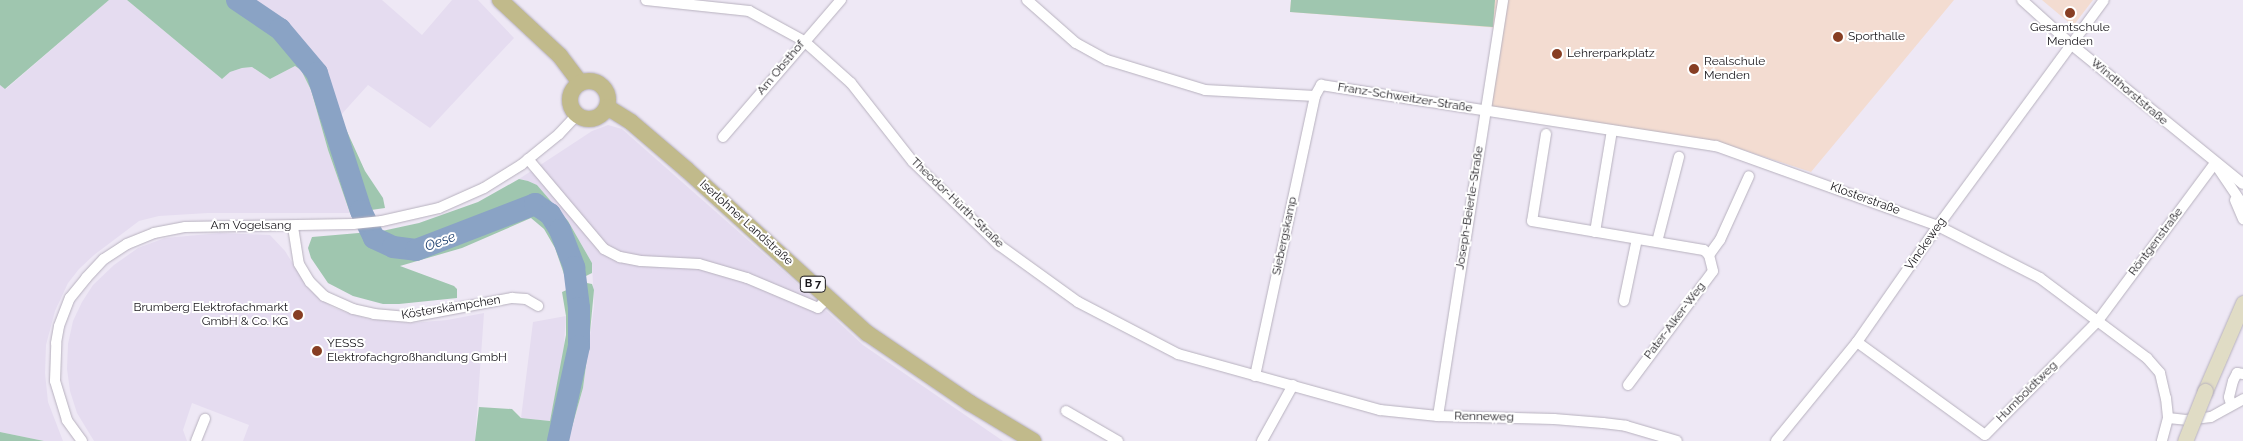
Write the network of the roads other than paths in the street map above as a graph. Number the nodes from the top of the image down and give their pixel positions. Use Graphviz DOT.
graph roads {
  1 [pos="500,0"];
  2 [pos="646,0"];
  3 [pos="841,0"];
  4 [pos="1026,0"];
  5 [pos="1503,0"];
  6 [pos="2022,0"];
  7 [pos="2104,0"];
  8 [pos="804,41"];
  9 [pos="2072,45"];
  10 [pos="580,83"];
  11 [pos="1315,96"];
  12 [pos="607,107"];
  13 [pos="1485,110"];
  14 [pos="577,115"];
  15 [pos="1612,130"];
  16 [pos="1546,134"];
  17 [pos="723,137"];
  18 [pos="1679,157"];
  19 [pos="528,159"];
  20 [pos="2215,163"];
  21 [pos="1748,176"];
  22 [pos="2243,184"];
  23 [pos="2231,190"];
  24 [pos="2243,205"];
  25 [pos="2243,219"];
  26 [pos="1938,226"];
  27 [pos="293,227"];
  28 [pos="1595,232"];
  29 [pos="1637,239"];
  30 [pos="1657,242"];
  31 [pos="1709,256"];
  32 [pos="828,298"];
  33 [pos="1624,301"];
  34 [pos="2243,303"];
  35 [pos="538,306"];
  36 [pos="2097,322"];
  37 [pos="1857,342"];
  38 [pos="2243,374"];
  39 [pos="1255,376"];
  40 [pos="1628,384"];
  41 [pos="1293,385"];
  42 [pos="2243,399"];
  43 [pos="2231,404"];
  44 [pos="1066,411"];
  45 [pos="1438,416"];
  46 [pos="2168,418"];
  47 [pos="205,419"];
  48 [pos="82,441"];
  49 [pos="196,441"];
  50 [pos="1033,441"];
  51 [pos="1118,441"];
  52 [pos="1262,441"];
  53 [pos="1677,441"];
  54 [pos="1776,441"];
  55 [pos="2162,441"];
  56 [pos="2185,441"];
  1 -- 10 [label="main road"];
  2 -- 8 [label="street, Theodor-Hürth-Straße"];
  3 -- 8 [label="street, Am Obsthof"];
  4 -- 11 [label="street, Franz-Schweitzer-Straße"];
  5 -- 13 [label="street, Joseph-Beierle-Straße"];
  6 -- 9 [label="street, Windthorststraße"];
  7 -- 9 [label="street, Vinckeweg"];
  8 -- 17 [label="street, Am Obsthof"];
  8 -- 39 [label="street, Theodor-Hürth-Straße"];
  9 -- 20 [label="street, Windthorststraße"];
  9 -- 26 [label="street, Vinckeweg"];
  10 -- 12 [label="main road"];
  10 -- 14 [label="main road"];
  11 -- 13 [label="street, Franz-Schweitzer-Straße"];
  11 -- 39 [label="street, Siebergskamp"];
  12 -- 14 [label="main road"];
  12 -- 32 [label="main road, Iserlohner Landstraße / B 7"];
  13 -- 15 [label="street, Klosterstraße"];
  13 -- 45 [label="street, Joseph-Beierle-Straße"];
  14 -- 19 [label="street, Am Vogelsang"];
  15 -- 26 [label="street, Klosterstraße"];
  15 -- 28 [label="street"];
  16 -- 28 [label="street"];
  18 -- 30 [label="street"];
  19 -- 27 [label="street, Am Vogelsang"];
  19 -- 32 [label="street"];
  20 -- 22 [label="street, Windthorststraße"];
  20 -- 23 [label="street, Windthorststraße"];
  20 -- 36 [label="street, Röntgenstraße"];
  21 -- 31 [label="street, Pater-Alker-Weg"];
  23 -- 24 [label="street, Windthorststraße"];
  23 -- 25 [label="street, Windthorststraße"];
  26 -- 36 [label="street, Klosterstraße"];
  26 -- 37 [label="street, Vinckeweg"];
  27 -- 35 [label="street, Kösterskämpchen"];
  27 -- 48 [label="street, Am Vogelsang"];
  28 -- 29 [label="street"];
  29 -- 30 [label="street"];
  29 -- 33 [label="street"];
  30 -- 31 [label="street"];
  31 -- 40 [label="street, Pater-Alker-Weg"];
  32 -- 50 [label="main road, Iserlohner Landstraße / B 7"];
  34 -- 56 [label="street, bridge"];
  36 -- 37 [label="street, Humboldtweg"];
  36 -- 46 [label="street, Klosterstraße"];
  37 -- 54 [label="street, Vinckeweg"];
  38 -- 43 [label="street"];
  39 -- 41 [label="street, Theodor-Hürth-Straße"];
  41 -- 45 [label="street, Renneweg"];
  41 -- 52 [label="street"];
  42 -- 43 [label="street"];
  43 -- 46 [label="street"];
  44 -- 51 [label="street"];
  45 -- 53 [label="street, Renneweg"];
  46 -- 55 [label="street, Klosterstraße"];
  47 -- 49 [label="street"];
}
